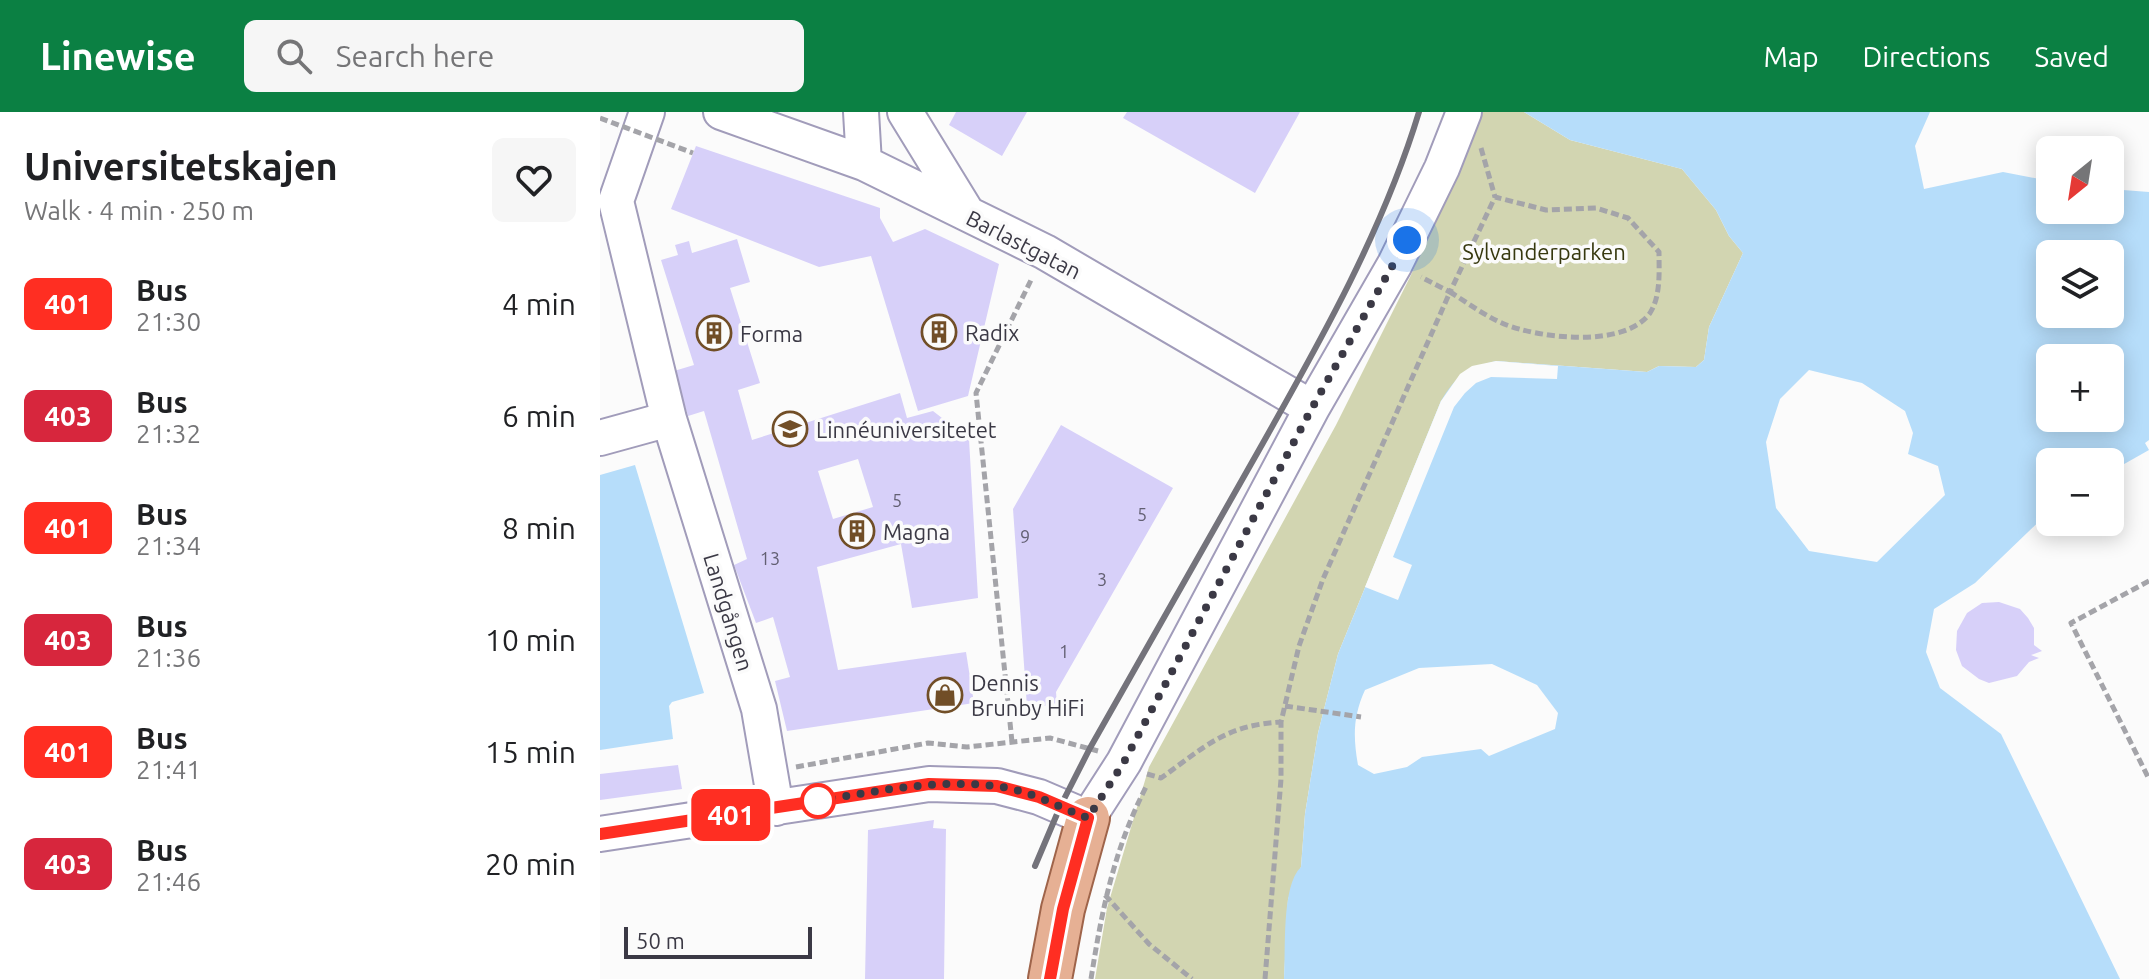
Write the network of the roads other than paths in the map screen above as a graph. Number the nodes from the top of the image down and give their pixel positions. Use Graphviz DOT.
graph roads {
  1 [pos="647,112"];
  2 [pos="721,112"];
  3 [pos="861,112"];
  4 [pos="905,112"];
  5 [pos="1471,124"];
  6 [pos="864,163"];
  7 [pos="967,214"];
  8 [pos="1312,408"];
  9 [pos="669,419"];
  10 [pos="600,438"];
  11 [pos="776,808"];
  12 [pos="1088,818"];
  13 [pos="600,834"];
  14 [pos="1050,979"];
  1 -- 9 [label="street, Landgången"];
  2 -- 6 [label="street, Barlastgatan"];
  3 -- 6 [label="street"];
  4 -- 7 [label="street"];
  5 -- 8 [label="street"];
  6 -- 7 [label="street, Barlastgatan"];
  7 -- 8 [label="street, Barlastgatan"];
  8 -- 12 [label="street"];
  9 -- 10 [label="street"];
  9 -- 11 [label="street, Landgången"];
  11 -- 12 [label="street"];
  11 -- 13 [label="street"];
  12 -- 14 [label="main road"];
}
